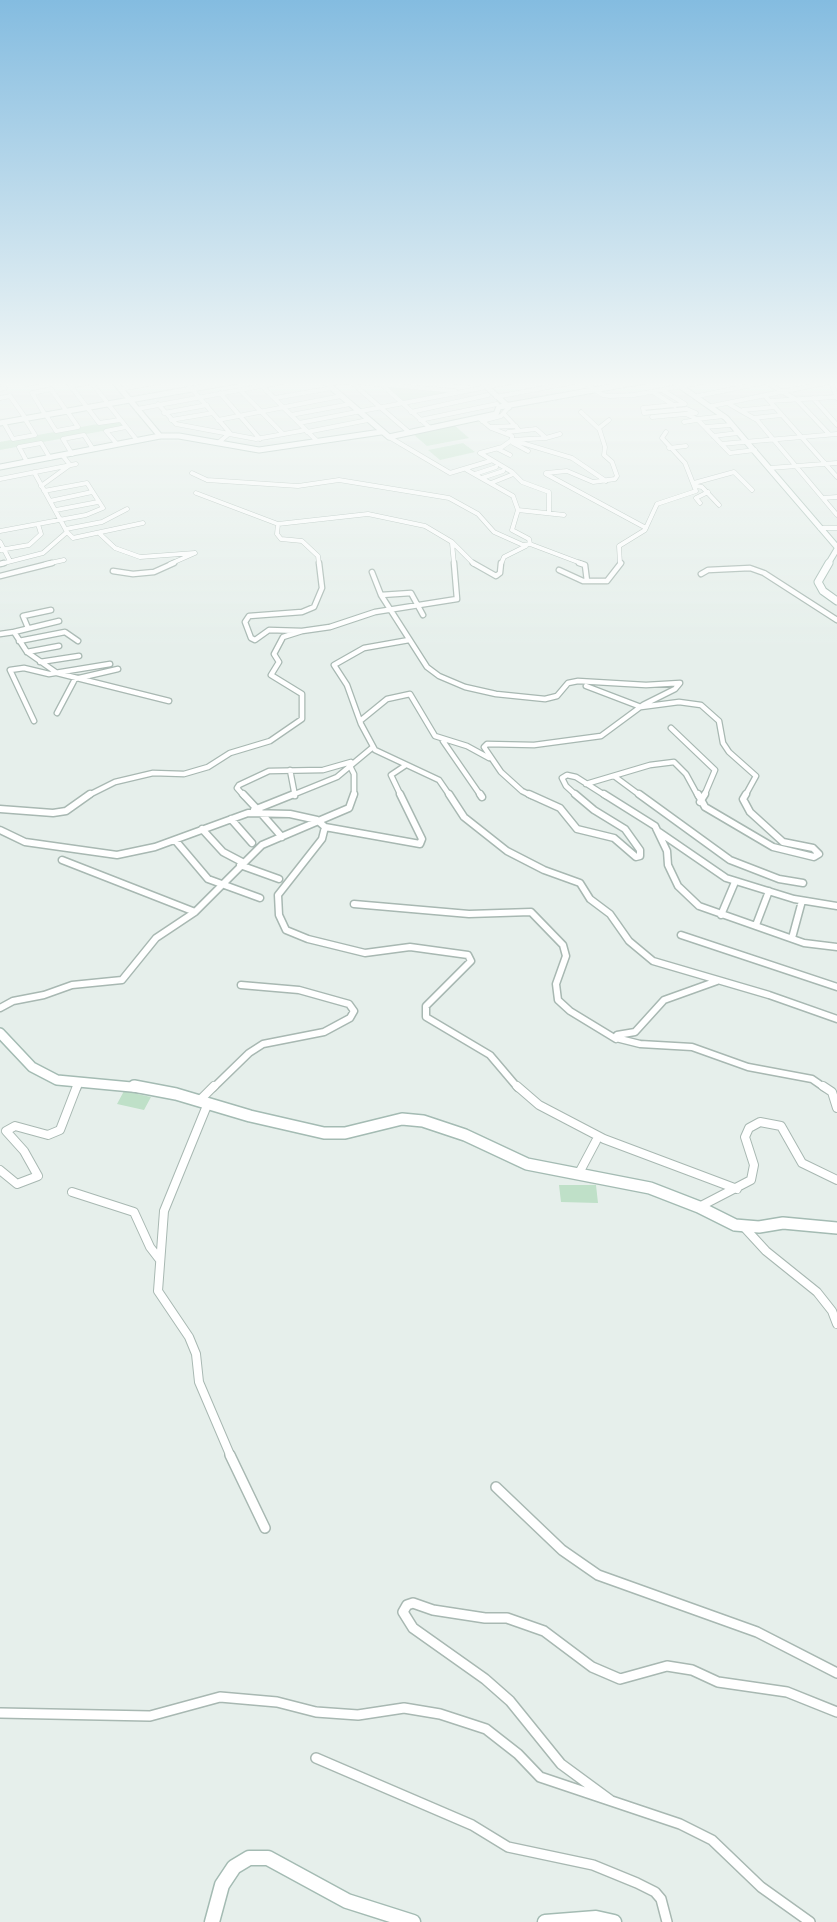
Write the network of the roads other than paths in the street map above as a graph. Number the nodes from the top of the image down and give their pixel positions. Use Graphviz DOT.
graph roads {
  1 [pos="41,471"];
  2 [pos="62,471"];
  3 [pos="447,471"];
  4 [pos="465,471"];
  5 [pos="468,471"];
  6 [pos="485,471"];
  7 [pos="503,471"];
  8 [pos="509,471"];
  9 [pos="591,471"];
  10 [pos="615,471"];
  11 [pos="686,471"];
  12 [pos="772,471"];
  13 [pos="799,471"];
  14 [pos="34,472"];
  15 [pos="192,473"];
  16 [pos="475,474"];
  17 [pos="511,475"];
  18 [pos="482,478"];
  19 [pos="0,479"];
  20 [pos="606,481"];
  21 [pos="491,483"];
  22 [pos="695,485"];
  23 [pos="41,486"];
  24 [pos="752,490"];
  25 [pos="44,491"];
  26 [pos="92,492"];
  27 [pos="708,492"];
  28 [pos="196,493"];
  29 [pos="837,497"];
  30 [pos="823,498"];
  31 [pos="50,501"];
  32 [pos="98,502"];
  33 [pos="700,503"];
  34 [pos="719,505"];
  35 [pos="127,509"];
  36 [pos="56,510"];
  37 [pos="518,510"];
  38 [pos="549,513"];
  39 [pos="564,515"];
  40 [pos="837,515"];
  41 [pos="61,520"];
  42 [pos="143,522"];
  43 [pos="38,524"];
  44 [pos="278,524"];
  45 [pos="646,528"];
  46 [pos="820,528"];
  47 [pos="837,528"];
  48 [pos="0,531"];
  49 [pos="67,531"];
  50 [pos="100,534"];
  51 [pos="0,542"];
  52 [pos="452,542"];
  53 [pos="529,545"];
  54 [pos="837,548"];
  55 [pos="2,550"];
  56 [pos="64,560"];
  57 [pos="10,561"];
  58 [pos="0,564"];
  59 [pos="559,570"];
  60 [pos="113,571"];
  61 [pos="372,572"];
  62 [pos="701,574"];
  63 [pos="0,576"];
  64 [pos="587,581"];
  65 [pos="381,595"];
  66 [pos="837,601"];
  67 [pos="417,605"];
  68 [pos="51,610"];
  69 [pos="392,610"];
  70 [pos="423,615"];
  71 [pos="837,620"];
  72 [pos="59,621"];
  73 [pos="28,628"];
  74 [pos="302,631"];
  75 [pos="14,632"];
  76 [pos="0,634"];
  77 [pos="410,640"];
  78 [pos="19,641"];
  79 [pos="78,641"];
  80 [pos="59,646"];
  81 [pos="27,652"];
  82 [pos="79,656"];
  83 [pos="39,662"];
  84 [pos="111,663"];
  85 [pos="118,669"];
  86 [pos="57,673"];
  87 [pos="75,679"];
  88 [pos="586,687"];
  89 [pos="170,701"];
  90 [pos="641,707"];
  91 [pos="57,713"];
  92 [pos="34,721"];
  93 [pos="360,721"];
  94 [pos="670,728"];
  95 [pos="441,740"];
  96 [pos="373,747"];
  97 [pos="490,758"];
  98 [pos="351,764"];
  99 [pos="406,765"];
  100 [pos="290,771"];
  101 [pos="614,776"];
  102 [pos="586,784"];
  103 [pos="295,796"];
  104 [pos="482,797"];
  105 [pos="700,802"];
  106 [pos="0,809"];
  107 [pos="259,810"];
  108 [pos="231,819"];
  109 [pos="317,820"];
  110 [pos="325,827"];
  111 [pos="202,829"];
  112 [pos="0,830"];
  113 [pos="659,831"];
  114 [pos="282,837"];
  115 [pos="175,840"];
  116 [pos="252,843"];
  117 [pos="62,860"];
  118 [pos="241,864"];
  119 [pos="279,879"];
  120 [pos="735,882"];
  121 [pos="803,883"];
  122 [pos="220,884"];
  123 [pos="769,891"];
  124 [pos="260,898"];
  125 [pos="802,901"];
  126 [pos="354,904"];
  127 [pos="837,906"];
  128 [pos="195,912"];
  129 [pos="721,915"];
  130 [pos="756,925"];
  131 [pos="681,935"];
  132 [pos="792,938"];
  133 [pos="837,947"];
  134 [pos="717,981"];
  135 [pos="241,985"];
  136 [pos="837,987"];
  137 [pos="0,1008"];
  138 [pos="837,1019"];
  139 [pos="0,1033"];
  140 [pos="616,1039"];
  141 [pos="79,1082"];
  142 [pos="204,1102"];
  143 [pos="837,1108"];
  144 [pos="596,1141"];
  145 [pos="0,1170"];
  146 [pos="579,1173"];
  147 [pos="837,1180"];
  148 [pos="737,1189"];
  149 [pos="72,1192"];
  150 [pos="699,1207"];
  151 [pos="743,1226"];
  152 [pos="837,1228"];
  153 [pos="160,1260"];
  154 [pos="837,1324"];
  155 [pos="496,1487"];
  156 [pos="265,1528"];
  157 [pos="837,1673"];
  158 [pos="837,1712"];
  159 [pos="0,1713"];
  160 [pos="316,1758"];
  161 [pos="610,1800"];
  162 [pos="212,1922"];
  163 [pos="413,1922"];
  164 [pos="546,1922"];
  165 [pos="614,1922"];
  166 [pos="667,1922"];
  167 [pos="810,1922"];
  1 -- 14 [label="street"];
  2 -- 23 [label="street"];
  3 -- 4 [label="street"];
  5 -- 16 [label="street"];
  6 -- 16 [label="street"];
  7 -- 18 [label="street"];
  8 -- 38 [label="street"];
  9 -- 20 [label="street"];
  10 -- 20 [label="street"];
  11 -- 22 [label="street"];
  12 -- 46 [label="street"];
  13 -- 30 [label="street"];
  14 -- 19 [label="street"];
  14 -- 23 [label="street"];
  15 -- 53 [label="street"];
  16 -- 18 [label="street"];
  17 -- 21 [label="street"];
  18 -- 21 [label="street"];
  20 -- 45 [label="street"];
  21 -- 37 [label="street"];
  22 -- 24 [label="street"];
  22 -- 27 [label="street"];
  22 -- 45 [label="street"];
  23 -- 25 [label="street"];
  25 -- 26 [label="street"];
  25 -- 31 [label="street"];
  26 -- 31 [label="street"];
  26 -- 32 [label="street"];
  27 -- 33 [label="street"];
  27 -- 34 [label="street"];
  28 -- 44 [label="street"];
  29 -- 30 [label="street"];
  30 -- 40 [label="street"];
  31 -- 36 [label="street"];
  32 -- 36 [label="street"];
  32 -- 41 [label="street"];
  35 -- 49 [label="street"];
  36 -- 41 [label="street"];
  37 -- 38 [label="street"];
  37 -- 53 [label="street"];
  38 -- 39 [label="street"];
  41 -- 43 [label="street"];
  41 -- 49 [label="street"];
  42 -- 50 [label="street"];
  43 -- 48 [label="street"];
  43 -- 55 [label="street"];
  44 -- 52 [label="street"];
  44 -- 74 [label="street"];
  45 -- 64 [label="street"];
  46 -- 47 [label="street"];
  46 -- 54 [label="street"];
  49 -- 50 [label="street"];
  49 -- 57 [label="street"];
  50 -- 60 [label="street"];
  51 -- 55 [label="street"];
  52 -- 53 [label="street"];
  52 -- 67 [label="street"];
  53 -- 64 [label="street"];
  54 -- 66 [label="street"];
  55 -- 57 [label="street"];
  56 -- 63 [label="street"];
  57 -- 58 [label="street"];
  59 -- 64 [label="street"];
  61 -- 65 [label="street"];
  62 -- 71 [label="street"];
  65 -- 67 [label="street"];
  65 -- 69 [label="street"];
  67 -- 69 [label="street"];
  67 -- 70 [label="street"];
  68 -- 73 [label="street"];
  69 -- 74 [label="street"];
  69 -- 77 [label="street"];
  72 -- 73 [label="street"];
  73 -- 75 [label="street"];
  74 -- 106 [label="street"];
  75 -- 76 [label="street"];
  75 -- 78 [label="street"];
  77 -- 90 [label="street"];
  77 -- 93 [label="street"];
  78 -- 79 [label="street"];
  78 -- 81 [label="street"];
  80 -- 81 [label="street"];
  81 -- 83 [label="street"];
  82 -- 83 [label="street"];
  83 -- 86 [label="street"];
  84 -- 86 [label="street"];
  85 -- 87 [label="street"];
  86 -- 87 [label="street"];
  86 -- 92 [label="street"];
  87 -- 89 [label="street"];
  87 -- 91 [label="street"];
  88 -- 90 [label="street"];
  90 -- 97 [label="street"];
  90 -- 105 [label="street"];
  93 -- 95 [label="street"];
  93 -- 96 [label="street"];
  94 -- 105 [label="street"];
  95 -- 97 [label="street"];
  95 -- 104 [label="street"];
  96 -- 98 [label="street"];
  96 -- 99 [label="street"];
  97 -- 102 [label="street"];
  98 -- 100 [label="street"];
  98 -- 103 [label="street"];
  98 -- 109 [label="street"];
  99 -- 110 [label="street"];
  99 -- 134 [label="street"];
  100 -- 103 [label="street"];
  100 -- 107 [label="street"];
  101 -- 102 [label="street"];
  101 -- 105 [label="street"];
  101 -- 121 [label="street"];
  102 -- 113 [label="street"];
  103 -- 107 [label="street"];
  107 -- 108 [label="street"];
  107 -- 109 [label="street"];
  107 -- 114 [label="street"];
  108 -- 111 [label="street"];
  108 -- 116 [label="street"];
  109 -- 110 [label="street"];
  109 -- 114 [label="street"];
  110 -- 148 [label="street"];
  111 -- 115 [label="street"];
  111 -- 118 [label="street"];
  112 -- 115 [label="street"];
  113 -- 120 [label="street"];
  113 -- 129 [label="street"];
  114 -- 118 [label="street"];
  115 -- 122 [label="street"];
  117 -- 128 [label="street"];
  118 -- 119 [label="street"];
  118 -- 122 [label="street"];
  120 -- 123 [label="street"];
  120 -- 129 [label="street"];
  122 -- 124 [label="street"];
  122 -- 128 [label="street"];
  123 -- 125 [label="street"];
  123 -- 130 [label="street"];
  125 -- 127 [label="street"];
  125 -- 132 [label="street"];
  126 -- 140 [label="street"];
  128 -- 137 [label="street"];
  129 -- 130 [label="street"];
  130 -- 132 [label="street"];
  131 -- 136 [label="street"];
  132 -- 133 [label="street"];
  134 -- 138 [label="street"];
  134 -- 140 [label="street"];
  135 -- 142 [label="street"];
  139 -- 141 [label="street"];
  140 -- 143 [label="street"];
  141 -- 142 [label="street"];
  141 -- 145 [label="street"];
  142 -- 146 [label="street"];
  142 -- 153 [label="street"];
  144 -- 146 [label="street"];
  146 -- 150 [label="street"];
  147 -- 148 [label="street"];
  148 -- 150 [label="street"];
  149 -- 153 [label="street"];
  150 -- 151 [label="street"];
  151 -- 152 [label="street"];
  151 -- 154 [label="street"];
  153 -- 156 [label="street"];
  155 -- 157 [label="street"];
  158 -- 161 [label="street"];
  159 -- 161 [label="street"];
  160 -- 166 [label="street"];
  161 -- 167 [label="street"];
  162 -- 163 [label="street"];
  164 -- 165 [label="street"];
}
